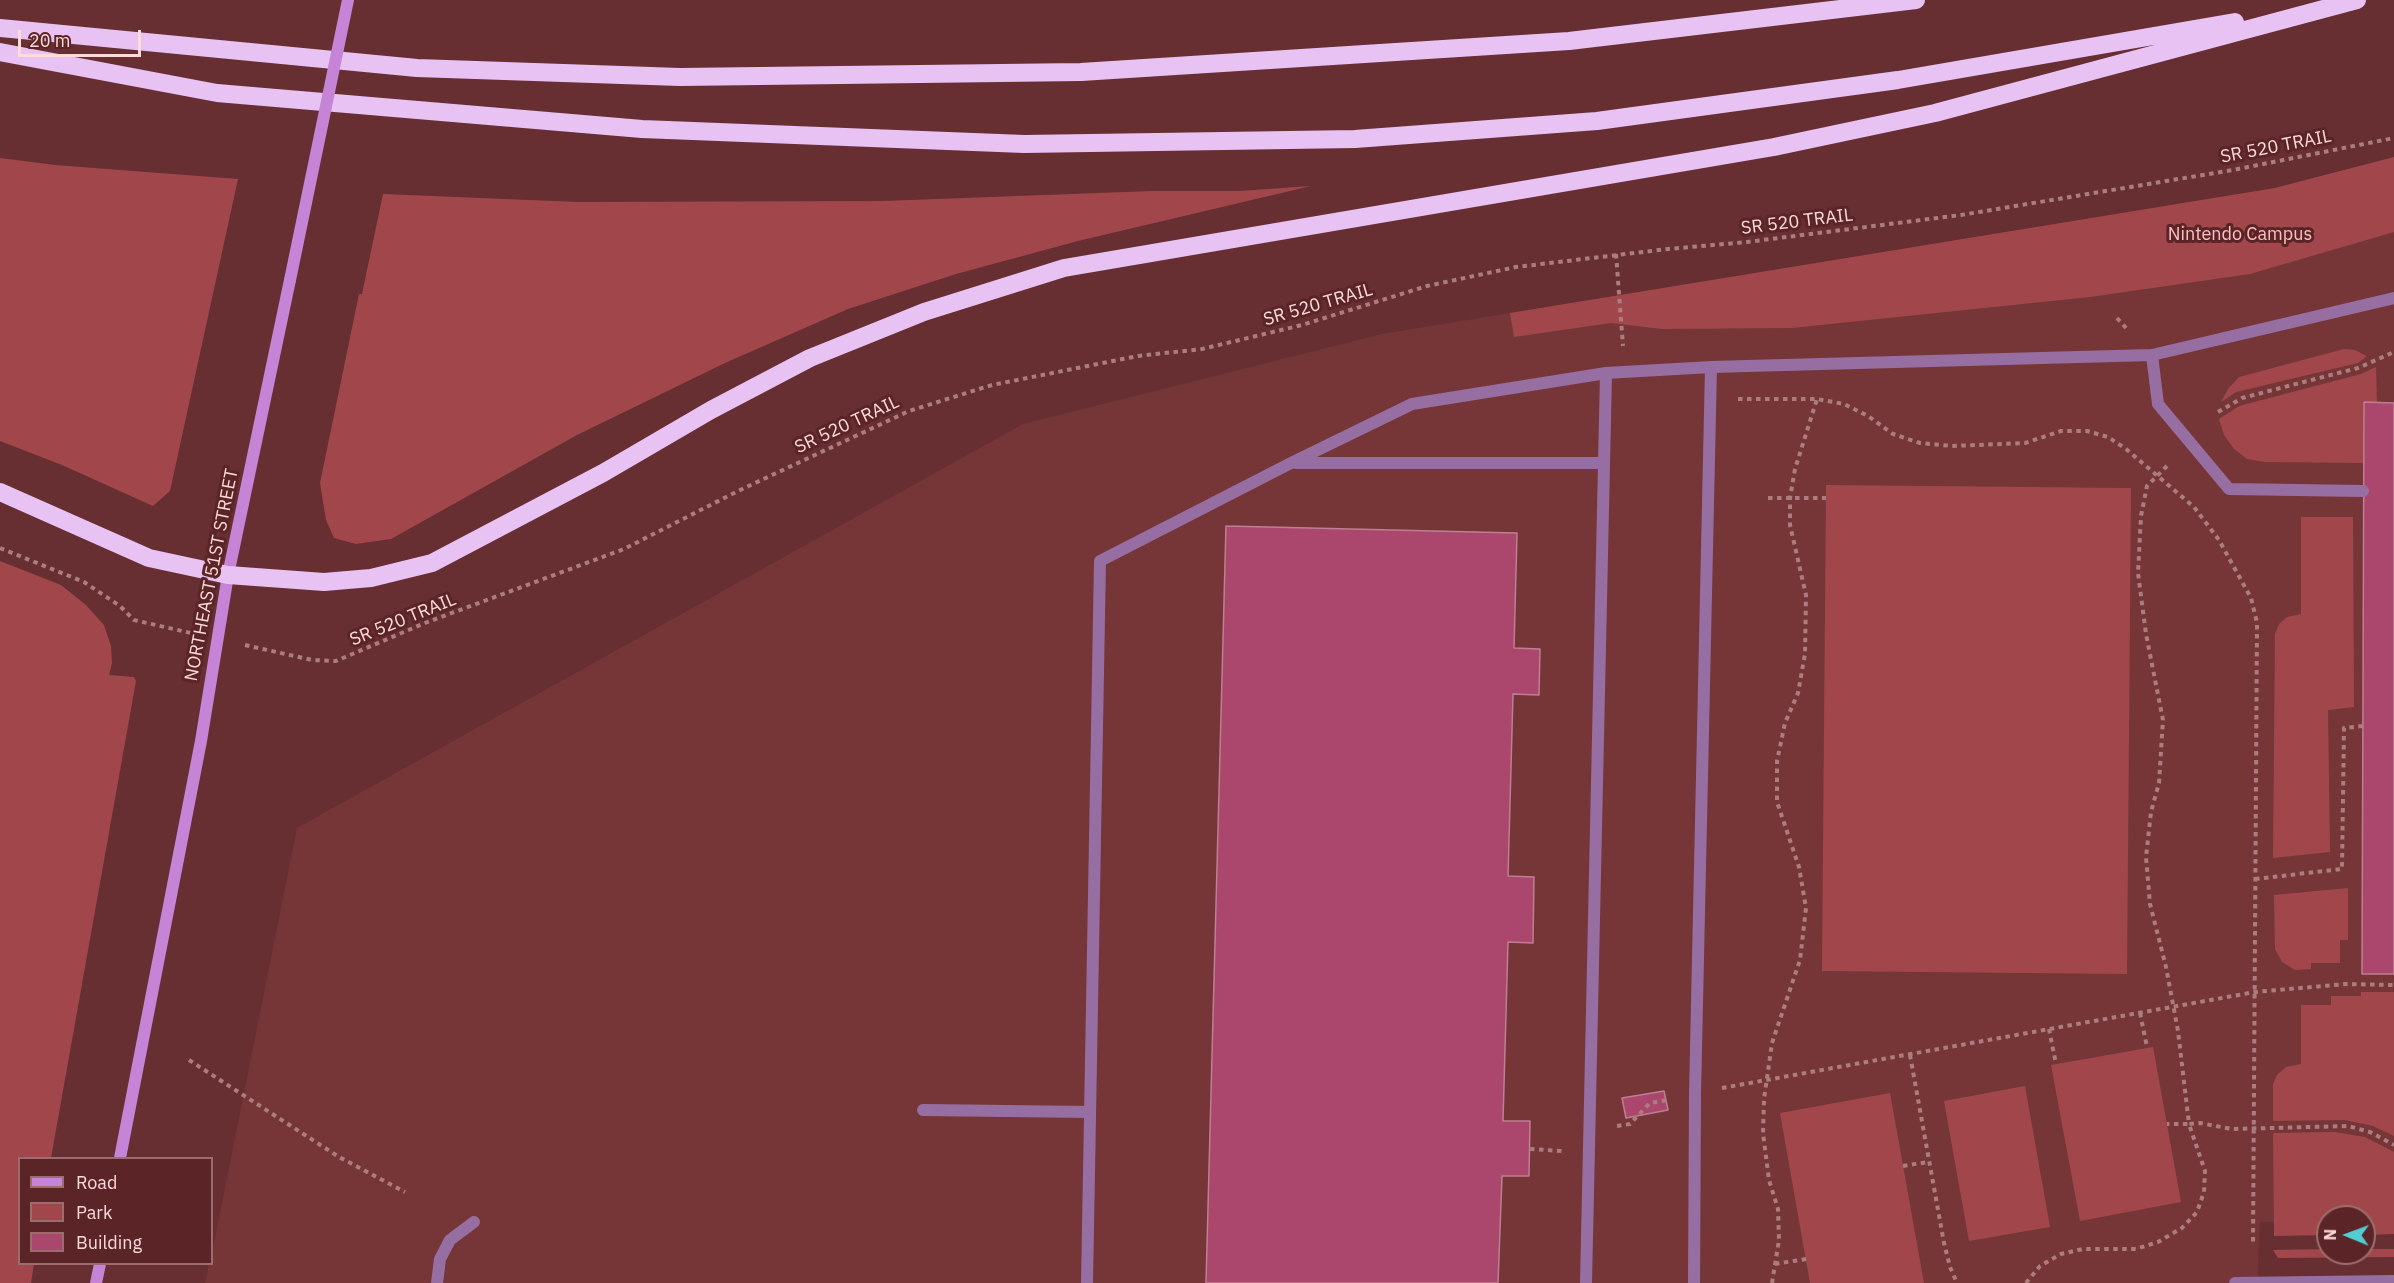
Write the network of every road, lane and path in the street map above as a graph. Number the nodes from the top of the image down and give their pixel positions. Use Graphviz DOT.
graph roads {
  1 [pos="348,0"];
  2 [pos="1916,0"];
  3 [pos="2351,1"];
  4 [pos="0,28"];
  5 [pos="0,52"];
  6 [pos="2394,138"];
  7 [pos="1616,254"];
  8 [pos="2394,298"];
  9 [pos="2394,352"];
  10 [pos="2152,355"];
  11 [pos="1711,368"];
  12 [pos="1625,372"];
  13 [pos="1606,373"];
  14 [pos="1728,399"];
  15 [pos="1817,399"];
  16 [pos="2218,412"];
  17 [pos="1291,463"];
  18 [pos="1603,463"];
  19 [pos="2167,466"];
  20 [pos="2158,476"];
  21 [pos="2363,491"];
  22 [pos="0,492"];
  23 [pos="1768,498"];
  24 [pos="1790,498"];
  25 [pos="1826,498"];
  26 [pos="0,548"];
  27 [pos="228,575"];
  28 [pos="154,624"];
  29 [pos="297,656"];
  30 [pos="2362,726"];
  31 [pos="2255,879"];
  32 [pos="2394,985"];
  33 [pos="2255,992"];
  34 [pos="2173,1006"];
  35 [pos="2140,1012"];
  36 [pos="2049,1029"];
  37 [pos="2146,1047"];
  38 [pos="1910,1055"];
  39 [pos="189,1060"];
  40 [pos="2056,1064"];
  41 [pos="1767,1080"];
  42 [pos="1722,1089"];
  43 [pos="1671,1099"];
  44 [pos="923,1110"];
  45 [pos="1090,1112"];
  46 [pos="2166,1124"];
  47 [pos="2189,1124"];
  48 [pos="1616,1126"];
  49 [pos="2254,1128"];
  50 [pos="2394,1145"];
  51 [pos="1530,1149"];
  52 [pos="1569,1151"];
  53 [pos="120,1157"];
  54 [pos="1928,1162"];
  55 [pos="1904,1166"];
  56 [pos="405,1192"];
  57 [pos="474,1222"];
  58 [pos="2253,1245"];
  59 [pos="1806,1259"];
  60 [pos="1775,1264"];
  61 [pos="100,1265"];
  62 [pos="2394,1281"];
  63 [pos="2322,1282"];
  64 [pos="96,1283"];
  65 [pos="437,1283"];
  66 [pos="1087,1283"];
  67 [pos="1586,1283"];
  68 [pos="1694,1283"];
  69 [pos="1772,1283"];
  70 [pos="1957,1283"];
  71 [pos="2026,1283"];
  72 [pos="2235,1283"];
  1 -- 27 [label="main road, NORTHEAST 51ST STREET, bridge"];
  2 -- 4 [label="highway"];
  3 -- 5 [label="highway"];
  3 -- 27 [label="highway"];
  6 -- 7 [label="path, SR 520 TRAIL"];
  7 -- 12 [label="path"];
  7 -- 29 [label="path, SR 520 TRAIL"];
  8 -- 10 [label="street"];
  9 -- 16 [label="path"];
  10 -- 11 [label="street"];
  10 -- 21 [label="street"];
  11 -- 12 [label="street"];
  11 -- 68 [label="street"];
  12 -- 13 [label="street"];
  13 -- 17 [label="street"];
  13 -- 18 [label="street"];
  14 -- 15 [label="path"];
  15 -- 20 [label="path"];
  15 -- 24 [label="path"];
  17 -- 18 [label="street"];
  17 -- 45 [label="street"];
  18 -- 67 [label="street"];
  19 -- 20 [label="path"];
  20 -- 31 [label="path"];
  20 -- 34 [label="path"];
  22 -- 27 [label="highway"];
  23 -- 24 [label="path"];
  24 -- 25 [label="path"];
  24 -- 41 [label="path"];
  26 -- 28 [label="path"];
  27 -- 53 [label="main road, NORTHEAST 51ST STREET"];
  30 -- 31 [label="path"];
  31 -- 33 [label="path"];
  32 -- 33 [label="path"];
  33 -- 34 [label="path"];
  33 -- 49 [label="path"];
  34 -- 35 [label="path"];
  34 -- 47 [label="path"];
  35 -- 36 [label="path"];
  35 -- 37 [label="path"];
  36 -- 38 [label="path"];
  36 -- 40 [label="path"];
  38 -- 41 [label="path"];
  38 -- 54 [label="path"];
  39 -- 56 [label="path"];
  41 -- 42 [label="path"];
  41 -- 60 [label="path"];
  43 -- 48 [label="path"];
  44 -- 45 [label="street"];
  45 -- 66 [label="street"];
  46 -- 47 [label="path"];
  47 -- 49 [label="path"];
  47 -- 71 [label="path"];
  49 -- 50 [label="path"];
  49 -- 58 [label="path"];
  51 -- 52 [label="path"];
  54 -- 55 [label="path"];
  54 -- 70 [label="path"];
  57 -- 65 [label="street"];
  59 -- 60 [label="path"];
  60 -- 69 [label="path"];
  61 -- 64 [label="main road"];
  62 -- 63 [label="street"];
  63 -- 72 [label="street"];
}
